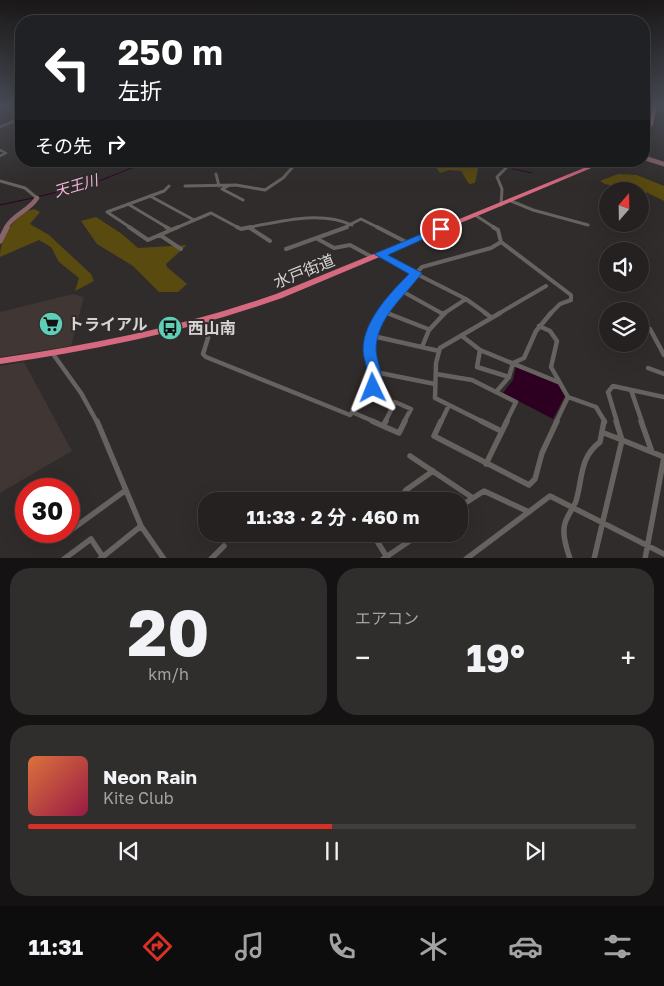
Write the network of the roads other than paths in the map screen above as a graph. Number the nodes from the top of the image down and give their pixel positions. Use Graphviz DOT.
graph roads {
  1 [pos="0,150"];
  2 [pos="0,156"];
  3 [pos="650,160"];
  4 [pos="664,164"];
  5 [pos="292,167"];
  6 [pos="507,167"];
  7 [pos="592,167"];
  8 [pos="216,174"];
  9 [pos="0,181"];
  10 [pos="230,185"];
  11 [pos="170,186"];
  12 [pos="185,186"];
  13 [pos="219,186"];
  14 [pos="150,196"];
  15 [pos="37,197"];
  16 [pos="243,200"];
  17 [pos="511,201"];
  18 [pos="128,204"];
  19 [pos="501,205"];
  20 [pos="476,215"];
  21 [pos="194,220"];
  22 [pos="352,225"];
  23 [pos="588,225"];
  24 [pos="250,228"];
  25 [pos="171,230"];
  26 [pos="2,233"];
  27 [pos="160,235"];
  28 [pos="316,238"];
  29 [pos="270,240"];
  30 [pos="0,241"];
  31 [pos="501,242"];
  32 [pos="408,243"];
  33 [pos="181,249"];
  34 [pos="286,249"];
  35 [pos="376,256"];
  36 [pos="416,273"];
  37 [pos="546,286"];
  38 [pos="400,290"];
  39 [pos="466,299"];
  40 [pos="385,312"];
  41 [pos="443,314"];
  42 [pos="491,316"];
  43 [pos="207,321"];
  44 [pos="539,326"];
  45 [pos="428,329"];
  46 [pos="649,329"];
  47 [pos="373,336"];
  48 [pos="462,336"];
  49 [pos="422,347"];
  50 [pos="480,350"];
  51 [pos="439,351"];
  52 [pos="53,354"];
  53 [pos="664,355"];
  54 [pos="0,361"];
  55 [pos="513,363"];
  56 [pos="648,368"];
  57 [pos="375,372"];
  58 [pos="436,374"];
  59 [pos="664,374"];
  60 [pos="509,377"];
  61 [pos="558,382"];
  62 [pos="435,384"];
  63 [pos="631,390"];
  64 [pos="496,392"];
  65 [pos="568,397"];
  66 [pos="664,397"];
  67 [pos="449,405"];
  68 [pos="352,412"];
  69 [pos="383,426"];
  70 [pos="501,431"];
  71 [pos="604,433"];
  72 [pos="622,440"];
  73 [pos="653,453"];
  74 [pos="410,456"];
  75 [pos="664,457"];
  76 [pos="486,464"];
  77 [pos="433,471"];
  78 [pos="126,490"];
  79 [pos="405,492"];
  80 [pos="473,498"];
  81 [pos="468,501"];
  82 [pos="573,508"];
  83 [pos="529,512"];
  84 [pos="603,522"];
  85 [pos="80,523"];
  86 [pos="141,526"];
  87 [pos="377,542"];
  88 [pos="409,542"];
  89 [pos="647,545"];
  90 [pos="224,546"];
  91 [pos="664,554"];
  92 [pos="64,558"];
  93 [pos="101,558"];
  94 [pos="162,558"];
  95 [pos="211,558"];
  96 [pos="386,558"];
  97 [pos="466,558"];
  98 [pos="570,558"];
  99 [pos="594,558"];
  100 [pos="645,558"];
  1 -- 2 [label="street"];
  3 -- 4 [label="street"];
  5 -- 10 [label="street"];
  6 -- 19 [label="street"];
  7 -- 17 [label="highway, 水戸街道"];
  8 -- 13 [label="street"];
  9 -- 15 [label="street"];
  10 -- 13 [label="street"];
  10 -- 16 [label="street"];
  11 -- 14 [label="street"];
  12 -- 13 [label="street"];
  14 -- 18 [label="street"];
  14 -- 21 [label="street"];
  15 -- 26 [label="street"];
  17 -- 19 [label="highway, 水戸街道"];
  17 -- 23 [label="street"];
  18 -- 25 [label="street"];
  18 -- 27 [label="street"];
  19 -- 20 [label="highway, 水戸街道"];
  20 -- 31 [label="street"];
  20 -- 32 [label="highway, 水戸街道"];
  21 -- 24 [label="street"];
  21 -- 25 [label="street"];
  22 -- 24 [label="street"];
  22 -- 28 [label="street"];
  22 -- 32 [label="street"];
  24 -- 29 [label="street"];
  25 -- 27 [label="street"];
  26 -- 30 [label="street"];
  27 -- 33 [label="street"];
  28 -- 34 [label="street"];
  28 -- 35 [label="street"];
  31 -- 36 [label="street"];
  31 -- 44 [label="street"];
  32 -- 35 [label="highway, 水戸街道"];
  35 -- 36 [label="street"];
  35 -- 43 [label="highway, 水戸街道"];
  36 -- 38 [label="street"];
  36 -- 39 [label="street"];
  37 -- 42 [label="street"];
  38 -- 40 [label="street"];
  38 -- 41 [label="street"];
  39 -- 41 [label="street"];
  39 -- 42 [label="street"];
  40 -- 45 [label="street"];
  40 -- 47 [label="street"];
  41 -- 45 [label="street"];
  42 -- 48 [label="street"];
  43 -- 52 [label="highway, 水戸街道"];
  43 -- 68 [label="street"];
  44 -- 55 [label="street"];
  44 -- 61 [label="street"];
  45 -- 49 [label="street"];
  46 -- 53 [label="street"];
  47 -- 49 [label="street"];
  47 -- 57 [label="street"];
  48 -- 50 [label="street"];
  48 -- 51 [label="street"];
  49 -- 51 [label="street"];
  50 -- 55 [label="street"];
  50 -- 60 [label="street"];
  51 -- 58 [label="street"];
  52 -- 54 [label="highway, 水戸街道"];
  52 -- 78 [label="street"];
  55 -- 60 [label="street"];
  55 -- 61 [label="street"];
  56 -- 59 [label="street"];
  57 -- 62 [label="street"];
  57 -- 68 [label="street"];
  58 -- 62 [label="street"];
  58 -- 64 [label="street"];
  60 -- 64 [label="street"];
  61 -- 65 [label="street"];
  62 -- 67 [label="street"];
  63 -- 66 [label="street"];
  63 -- 72 [label="street"];
  63 -- 73 [label="street"];
  64 -- 70 [label="street"];
  65 -- 71 [label="street"];
  65 -- 76 [label="street"];
  67 -- 70 [label="street"];
  67 -- 76 [label="street"];
  68 -- 69 [label="street"];
  69 -- 69 [label="street"];
  70 -- 76 [label="street"];
  71 -- 72 [label="street"];
  71 -- 82 [label="street"];
  72 -- 73 [label="street"];
  72 -- 84 [label="street"];
  73 -- 75 [label="street"];
  74 -- 77 [label="street"];
  75 -- 89 [label="street"];
  77 -- 79 [label="street"];
  77 -- 80 [label="street"];
  78 -- 85 [label="street"];
  78 -- 86 [label="street"];
  80 -- 81 [label="street"];
  80 -- 83 [label="street"];
  82 -- 83 [label="street"];
  82 -- 84 [label="street"];
  82 -- 98 [label="street"];
  83 -- 97 [label="street"];
  84 -- 89 [label="street"];
  84 -- 99 [label="street"];
  86 -- 93 [label="street"];
  86 -- 94 [label="street"];
  87 -- 96 [label="street"];
  88 -- 96 [label="street"];
  89 -- 91 [label="street"];
  89 -- 100 [label="street"];
  90 -- 95 [label="street"];
  92 -- 93 [label="street"];
}
